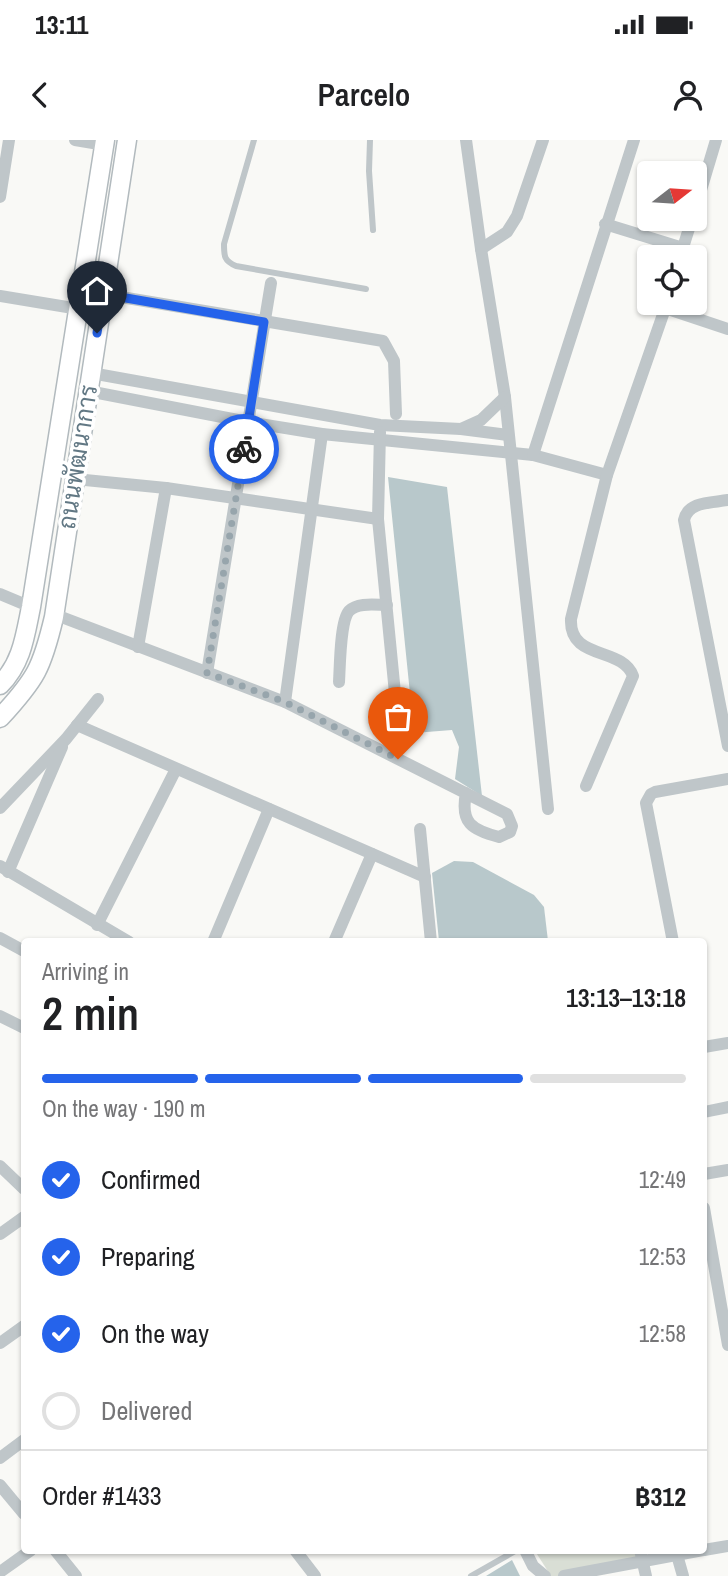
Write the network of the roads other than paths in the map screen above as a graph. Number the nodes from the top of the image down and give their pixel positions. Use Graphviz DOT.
graph roads {
  1 [pos="9,140"];
  2 [pos="75,140"];
  3 [pos="127,140"];
  4 [pos="254,140"];
  5 [pos="370,140"];
  6 [pos="466,140"];
  7 [pos="543,140"];
  8 [pos="634,140"];
  9 [pos="716,140"];
  10 [pos="105,143"];
  11 [pos="707,170"];
  12 [pos="2,175"];
  13 [pos="0,197"];
  14 [pos="605,224"];
  15 [pos="373,230"];
  16 [pos="660,245"];
  17 [pos="481,250"];
  18 [pos="271,283"];
  19 [pos="366,289"];
  20 [pos="103,294"];
  21 [pos="0,296"];
  22 [pos="79,309"];
  23 [pos="100,313"];
  24 [pos="663,315"];
  25 [pos="692,315"];
  26 [pos="264,322"];
  27 [pos="728,329"];
  28 [pos="91,373"];
  29 [pos="88,391"];
  30 [pos="505,397"];
  31 [pos="252,401"];
  32 [pos="396,414"];
  33 [pos="248,422"];
  34 [pos="380,425"];
  35 [pos="461,429"];
  36 [pos="322,433"];
  37 [pos="509,435"];
  38 [pos="380,439"];
  39 [pos="511,451"];
  40 [pos="533,455"];
  41 [pos="607,475"];
  42 [pos="75,479"];
  43 [pos="166,488"];
  44 [pos="237,499"];
  45 [pos="728,500"];
  46 [pos="312,509"];
  47 [pos="378,519"];
  48 [pos="0,594"];
  49 [pos="387,605"];
  50 [pos="31,607"];
  51 [pos="54,617"];
  52 [pos="138,646"];
  53 [pos="207,673"];
  54 [pos="339,682"];
  55 [pos="0,685"];
  56 [pos="99,699"];
  57 [pos="285,702"];
  58 [pos="0,718"];
  59 [pos="398,724"];
  60 [pos="77,725"];
  61 [pos="66,739"];
  62 [pos="728,746"];
  63 [pos="176,769"];
  64 [pos="728,779"];
  65 [pos="586,786"];
  66 [pos="466,793"];
  67 [pos="0,808"];
  68 [pos="270,809"];
  69 [pos="548,809"];
  70 [pos="420,829"];
  71 [pos="372,854"];
  72 [pos="4,869"];
  73 [pos="425,877"];
  74 [pos="97,925"];
  75 [pos="0,938"];
  76 [pos="119,938"];
  77 [pos="215,938"];
  78 [pos="336,938"];
  79 [pos="431,938"];
  80 [pos="672,938"];
  81 [pos="21,949"];
  82 [pos="0,1016"];
  83 [pos="21,1026"];
  84 [pos="728,1043"];
  85 [pos="707,1046"];
  86 [pos="728,1107"];
  87 [pos="707,1111"];
  88 [pos="0,1166"];
  89 [pos="728,1170"];
  90 [pos="707,1174"];
  91 [pos="21,1186"];
  92 [pos="21,1219"];
  93 [pos="707,1225"];
  94 [pos="0,1234"];
  95 [pos="21,1328"];
  96 [pos="0,1343"];
  97 [pos="728,1345"];
  98 [pos="21,1442"];
  99 [pos="0,1458"];
  100 [pos="0,1485"];
  101 [pos="21,1510"];
  102 [pos="728,1546"];
  103 [pos="707,1549"];
  104 [pos="25,1554"];
  105 [pos="58,1554"];
  106 [pos="298,1554"];
  107 [pos="510,1554"];
  108 [pos="526,1554"];
  109 [pos="682,1554"];
  110 [pos="677,1555"];
  111 [pos="641,1557"];
  112 [pos="0,1572"];
  113 [pos="76,1576"];
  114 [pos="315,1576"];
  115 [pos="471,1576"];
  116 [pos="545,1576"];
  117 [pos="564,1576"];
  118 [pos="646,1576"];
  119 [pos="682,1576"];
  1 -- 12 [label="street"];
  2 -- 10 [label="street"];
  3 -- 20 [label="main road, ถนนพัฒนาการ"];
  4 -- 19 [label="lane"];
  5 -- 15 [label="lane"];
  6 -- 17 [label="street"];
  7 -- 17 [label="street"];
  8 -- 14 [label="street"];
  9 -- 11 [label="street"];
  10 -- 22 [label="main road, ถนนพัฒนาการ"];
  12 -- 13 [label="street"];
  14 -- 16 [label="street"];
  14 -- 40 [label="street"];
  17 -- 30 [label="street"];
  18 -- 26 [label="street"];
  20 -- 23 [label="main road, ถนนพัฒนาการ"];
  20 -- 26 [label="street"];
  21 -- 22 [label="street"];
  22 -- 23 [label="main road"];
  22 -- 50 [label="main road, ถนนพัฒนาการ"];
  23 -- 28 [label="main road, ถนนพัฒนาการ"];
  24 -- 41 [label="street"];
  25 -- 27 [label="street"];
  26 -- 31 [label="street"];
  26 -- 32 [label="street"];
  28 -- 29 [label="main road, ถนนพัฒนาการ"];
  28 -- 31 [label="street"];
  29 -- 33 [label="street"];
  29 -- 42 [label="main road, ถนนพัฒนาการ"];
  30 -- 35 [label="street"];
  30 -- 37 [label="street"];
  31 -- 33 [label="street"];
  31 -- 34 [label="street"];
  33 -- 36 [label="street"];
  33 -- 44 [label="street"];
  34 -- 35 [label="street"];
  34 -- 38 [label="street"];
  35 -- 37 [label="street"];
  36 -- 38 [label="street"];
  36 -- 46 [label="street"];
  37 -- 39 [label="street"];
  38 -- 39 [label="street"];
  38 -- 47 [label="street"];
  39 -- 40 [label="street"];
  39 -- 69 [label="street"];
  40 -- 41 [label="street"];
  41 -- 65 [label="street"];
  42 -- 43 [label="street"];
  42 -- 51 [label="main road, ถนนพัฒนาการ"];
  43 -- 44 [label="street"];
  43 -- 52 [label="street"];
  44 -- 46 [label="street"];
  44 -- 53 [label="street"];
  45 -- 62 [label="street"];
  46 -- 47 [label="street"];
  46 -- 57 [label="street"];
  47 -- 49 [label="street"];
  48 -- 50 [label="street"];
  49 -- 54 [label="street"];
  49 -- 59 [label="street"];
  50 -- 55 [label="main road, ถนนพัฒนาการ"];
  51 -- 52 [label="street"];
  51 -- 58 [label="main road, ถนนพัฒนาการ"];
  52 -- 53 [label="street"];
  53 -- 57 [label="street"];
  56 -- 60 [label="street"];
  57 -- 66 [label="street"];
  60 -- 61 [label="street"];
  60 -- 63 [label="street"];
  61 -- 67 [label="street"];
  61 -- 72 [label="street"];
  63 -- 68 [label="street"];
  63 -- 74 [label="street"];
  64 -- 80 [label="street"];
  68 -- 71 [label="street"];
  68 -- 77 [label="street"];
  70 -- 73 [label="street"];
  71 -- 73 [label="street"];
  71 -- 78 [label="street"];
  72 -- 74 [label="street"];
  73 -- 79 [label="street"];
  74 -- 76 [label="street"];
  75 -- 81 [label="street"];
  82 -- 83 [label="street"];
  84 -- 85 [label="street"];
  86 -- 87 [label="street"];
  88 -- 91 [label="street"];
  89 -- 90 [label="street"];
  92 -- 94 [label="street"];
  93 -- 97 [label="street"];
  95 -- 96 [label="street"];
  98 -- 99 [label="street"];
  100 -- 101 [label="street"];
  102 -- 103 [label="street"];
  104 -- 112 [label="street"];
  105 -- 113 [label="street"];
  106 -- 114 [label="street"];
  107 -- 115 [label="lane"];
  108 -- 116 [label="street"];
  109 -- 110 [label="street"];
  110 -- 111 [label="street"];
  110 -- 119 [label="street"];
  111 -- 117 [label="street"];
  111 -- 118 [label="street"];
}
